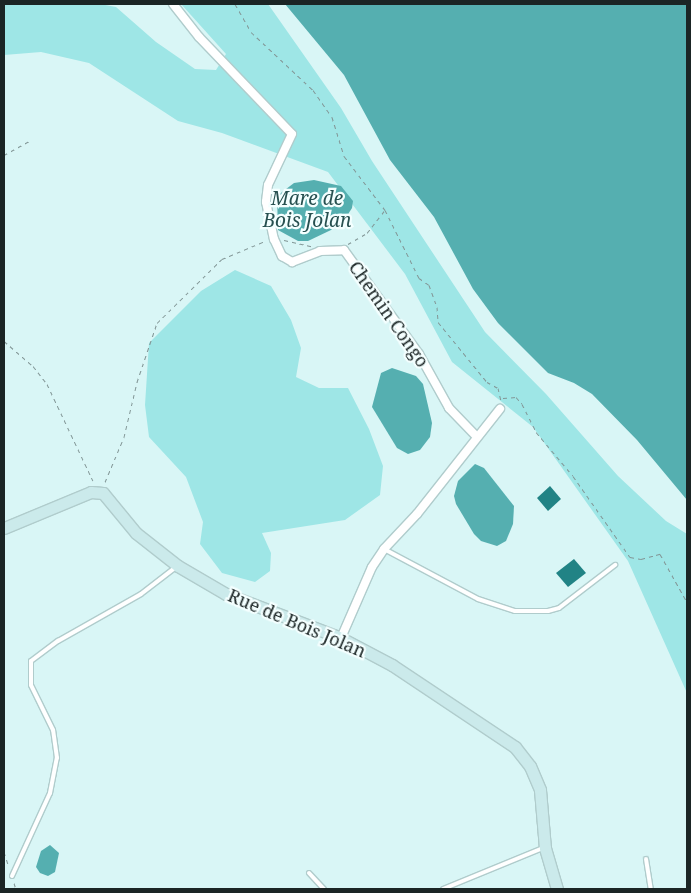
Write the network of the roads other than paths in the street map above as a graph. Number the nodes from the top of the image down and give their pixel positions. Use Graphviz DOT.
graph roads {
  1 [pos="173,4"];
  2 [pos="500,409"];
  3 [pos="477,437"];
  4 [pos="4,528"];
  5 [pos="384,549"];
  6 [pos="615,565"];
  7 [pos="178,566"];
  8 [pos="341,638"];
  9 [pos="545,848"];
  10 [pos="646,859"];
  11 [pos="309,873"];
  12 [pos="12,876"];
  13 [pos="324,889"];
  14 [pos="443,889"];
  15 [pos="557,889"];
  16 [pos="651,889"];
  1 -- 3 [label="street, Chemin Congo"];
  2 -- 3 [label="street"];
  3 -- 5 [label="street"];
  4 -- 7 [label="street, Rue de Bois Jolan"];
  5 -- 6 [label="lane"];
  5 -- 8 [label="street"];
  7 -- 8 [label="street, Rue de Bois Jolan"];
  7 -- 12 [label="lane"];
  8 -- 9 [label="street, Rue de Bois Jolan"];
  9 -- 14 [label="lane"];
  9 -- 15 [label="street, Rue de Bois Jolan"];
  10 -- 16 [label="lane"];
  11 -- 13 [label="lane"];
}
